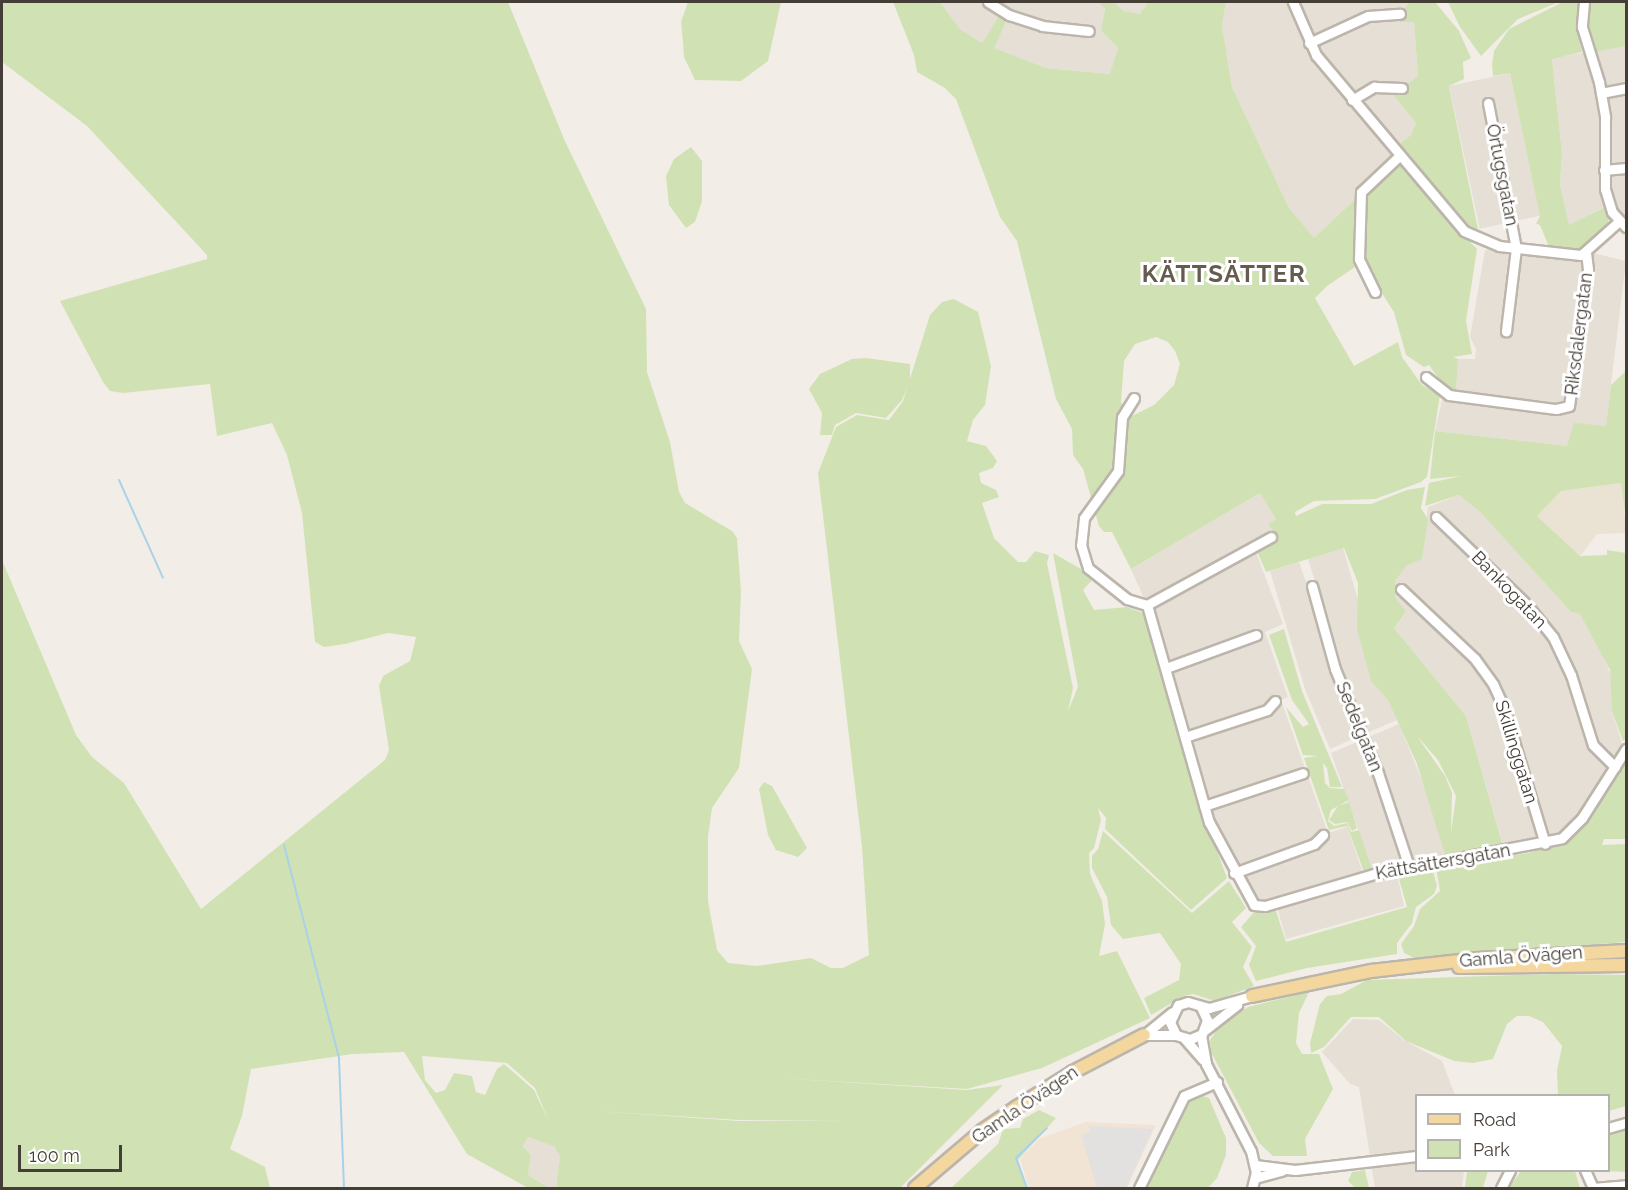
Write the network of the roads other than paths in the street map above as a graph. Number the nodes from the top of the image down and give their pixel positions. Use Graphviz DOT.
graph roads {
  1 [pos="988,2"];
  2 [pos="1293,2"];
  3 [pos="1584,2"];
  4 [pos="1400,14"];
  5 [pos="1089,31"];
  6 [pos="1309,43"];
  7 [pos="1402,88"];
  8 [pos="1626,88"];
  9 [pos="1601,93"];
  10 [pos="1352,100"];
  11 [pos="1488,103"];
  12 [pos="1398,157"];
  13 [pos="1626,168"];
  14 [pos="1604,170"];
  15 [pos="1622,225"];
  16 [pos="1516,248"];
  17 [pos="1586,253"];
  18 [pos="1375,292"];
  19 [pos="1506,332"];
  20 [pos="1426,377"];
  21 [pos="1134,398"];
  22 [pos="1436,517"];
  23 [pos="1272,537"];
  24 [pos="1312,586"];
  25 [pos="1401,589"];
  26 [pos="1147,605"];
  27 [pos="1256,635"];
  28 [pos="1166,668"];
  29 [pos="1275,701"];
  30 [pos="1185,737"];
  31 [pos="1626,748"];
  32 [pos="1615,767"];
  33 [pos="1303,773"];
  34 [pos="1204,806"];
  35 [pos="1323,835"];
  36 [pos="1545,844"];
  37 [pos="1410,867"];
  38 [pos="1234,873"];
  39 [pos="1626,951"];
  40 [pos="1626,965"];
  41 [pos="1416,966"];
  42 [pos="1252,996"];
  43 [pos="1202,1007"];
  44 [pos="1172,1012"];
  45 [pos="1203,1032"];
  46 [pos="1144,1035"];
  47 [pos="1180,1037"];
  48 [pos="1206,1064"];
  49 [pos="1217,1082"];
  50 [pos="1626,1123"];
  51 [pos="1610,1127"];
  52 [pos="1415,1156"];
  53 [pos="1255,1165"];
  54 [pos="1284,1171"];
  55 [pos="1509,1172"];
  56 [pos="1586,1172"];
  57 [pos="1256,1178"];
  58 [pos="1626,1185"];
  59 [pos="915,1188"];
  60 [pos="1139,1188"];
  61 [pos="1252,1188"];
  62 [pos="1501,1188"];
  1 -- 5 [label="street"];
  2 -- 6 [label="street, Örtugsgatan"];
  3 -- 9 [label="street"];
  4 -- 6 [label="street"];
  6 -- 10 [label="street, Örtugsgatan"];
  7 -- 10 [label="street"];
  8 -- 9 [label="street"];
  9 -- 14 [label="street"];
  10 -- 12 [label="street, Örtugsgatan"];
  11 -- 16 [label="street, Örtugsgatan"];
  12 -- 16 [label="street, Örtugsgatan"];
  12 -- 18 [label="street"];
  13 -- 14 [label="street"];
  14 -- 15 [label="street"];
  15 -- 17 [label="street"];
  16 -- 17 [label="street, Örtugsgatan"];
  16 -- 19 [label="street, Örtugsgatan"];
  17 -- 20 [label="street, Riksdalergatan"];
  21 -- 26 [label="street"];
  22 -- 32 [label="street, Bankogatan"];
  23 -- 26 [label="street"];
  24 -- 37 [label="street, Sedelgatan"];
  25 -- 36 [label="street, Skillinggatan"];
  26 -- 28 [label="street, Kättsättersgatan"];
  27 -- 28 [label="street"];
  28 -- 30 [label="street, Kättsättersgatan"];
  29 -- 30 [label="street"];
  30 -- 34 [label="street, Kättsättersgatan"];
  31 -- 32 [label="street, Kättsättersgatan"];
  32 -- 36 [label="street, Kättsättersgatan"];
  33 -- 34 [label="street"];
  34 -- 38 [label="street, Kättsättersgatan"];
  35 -- 38 [label="street"];
  36 -- 37 [label="street, Kättsättersgatan"];
  37 -- 38 [label="street, Kättsättersgatan"];
  39 -- 41 [label="main road, Gamla Övägen"];
  40 -- 41 [label="main road, Gamla Övägen"];
  41 -- 42 [label="main road, Gamla Övägen"];
  42 -- 43 [label="street, Gamla Övägen"];
  42 -- 45 [label="street, Gamla Övägen"];
  43 -- 44 [label="street, Gamla Övägen"];
  43 -- 45 [label="street"];
  44 -- 46 [label="street, Gamla Övägen"];
  44 -- 47 [label="street"];
  45 -- 47 [label="street, Gamla Övägen"];
  45 -- 48 [label="street"];
  46 -- 47 [label="street, Gamla Övägen"];
  46 -- 59 [label="main road, Gamla Övägen"];
  47 -- 48 [label="street"];
  48 -- 49 [label="street"];
  49 -- 53 [label="street"];
  49 -- 60 [label="street"];
  50 -- 51 [label="street"];
  52 -- 54 [label="street"];
  53 -- 54 [label="street"];
  53 -- 57 [label="street"];
  54 -- 57 [label="street"];
  55 -- 62 [label="street"];
  56 -- 58 [label="street"];
  57 -- 61 [label="street"];
}
